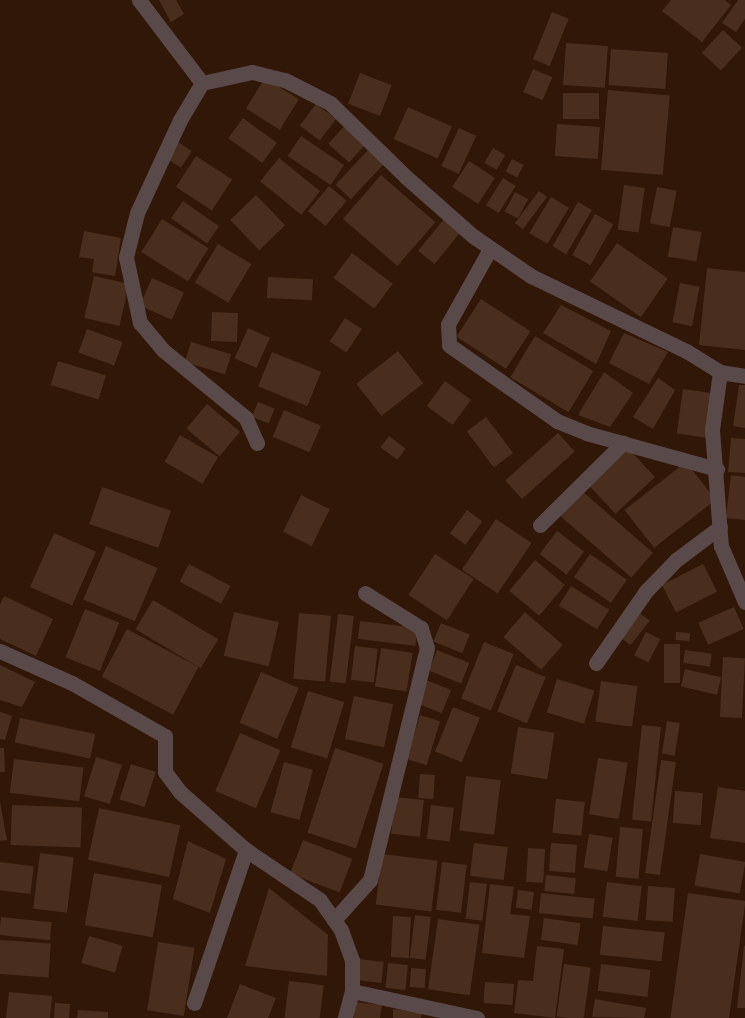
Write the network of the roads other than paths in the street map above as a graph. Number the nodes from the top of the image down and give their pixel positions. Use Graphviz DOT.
graph roads {
  1 [pos="139,0"];
  2 [pos="202,83"];
  3 [pos="490,249"];
  4 [pos="720,372"];
  5 [pos="745,376"];
  6 [pos="257,443"];
  7 [pos="623,443"];
  8 [pos="717,469"];
  9 [pos="540,525"];
  10 [pos="720,527"];
  11 [pos="365,593"];
  12 [pos="745,602"];
  13 [pos="0,651"];
  14 [pos="596,663"];
  15 [pos="246,850"];
  16 [pos="334,920"];
  17 [pos="352,991"];
  18 [pos="194,1003"];
  19 [pos="345,1018"];
  20 [pos="477,1018"];
  1 -- 2 [label="street"];
  2 -- 3 [label="street"];
  2 -- 6 [label="street"];
  3 -- 4 [label="street"];
  3 -- 7 [label="street"];
  4 -- 5 [label="street"];
  4 -- 8 [label="street"];
  7 -- 8 [label="street"];
  7 -- 9 [label="street"];
  8 -- 10 [label="street"];
  10 -- 12 [label="street"];
  10 -- 14 [label="street"];
  11 -- 16 [label="street"];
  13 -- 15 [label="street"];
  15 -- 16 [label="street"];
  15 -- 18 [label="street"];
  16 -- 17 [label="street"];
  17 -- 19 [label="street"];
  17 -- 20 [label="street"];
}
